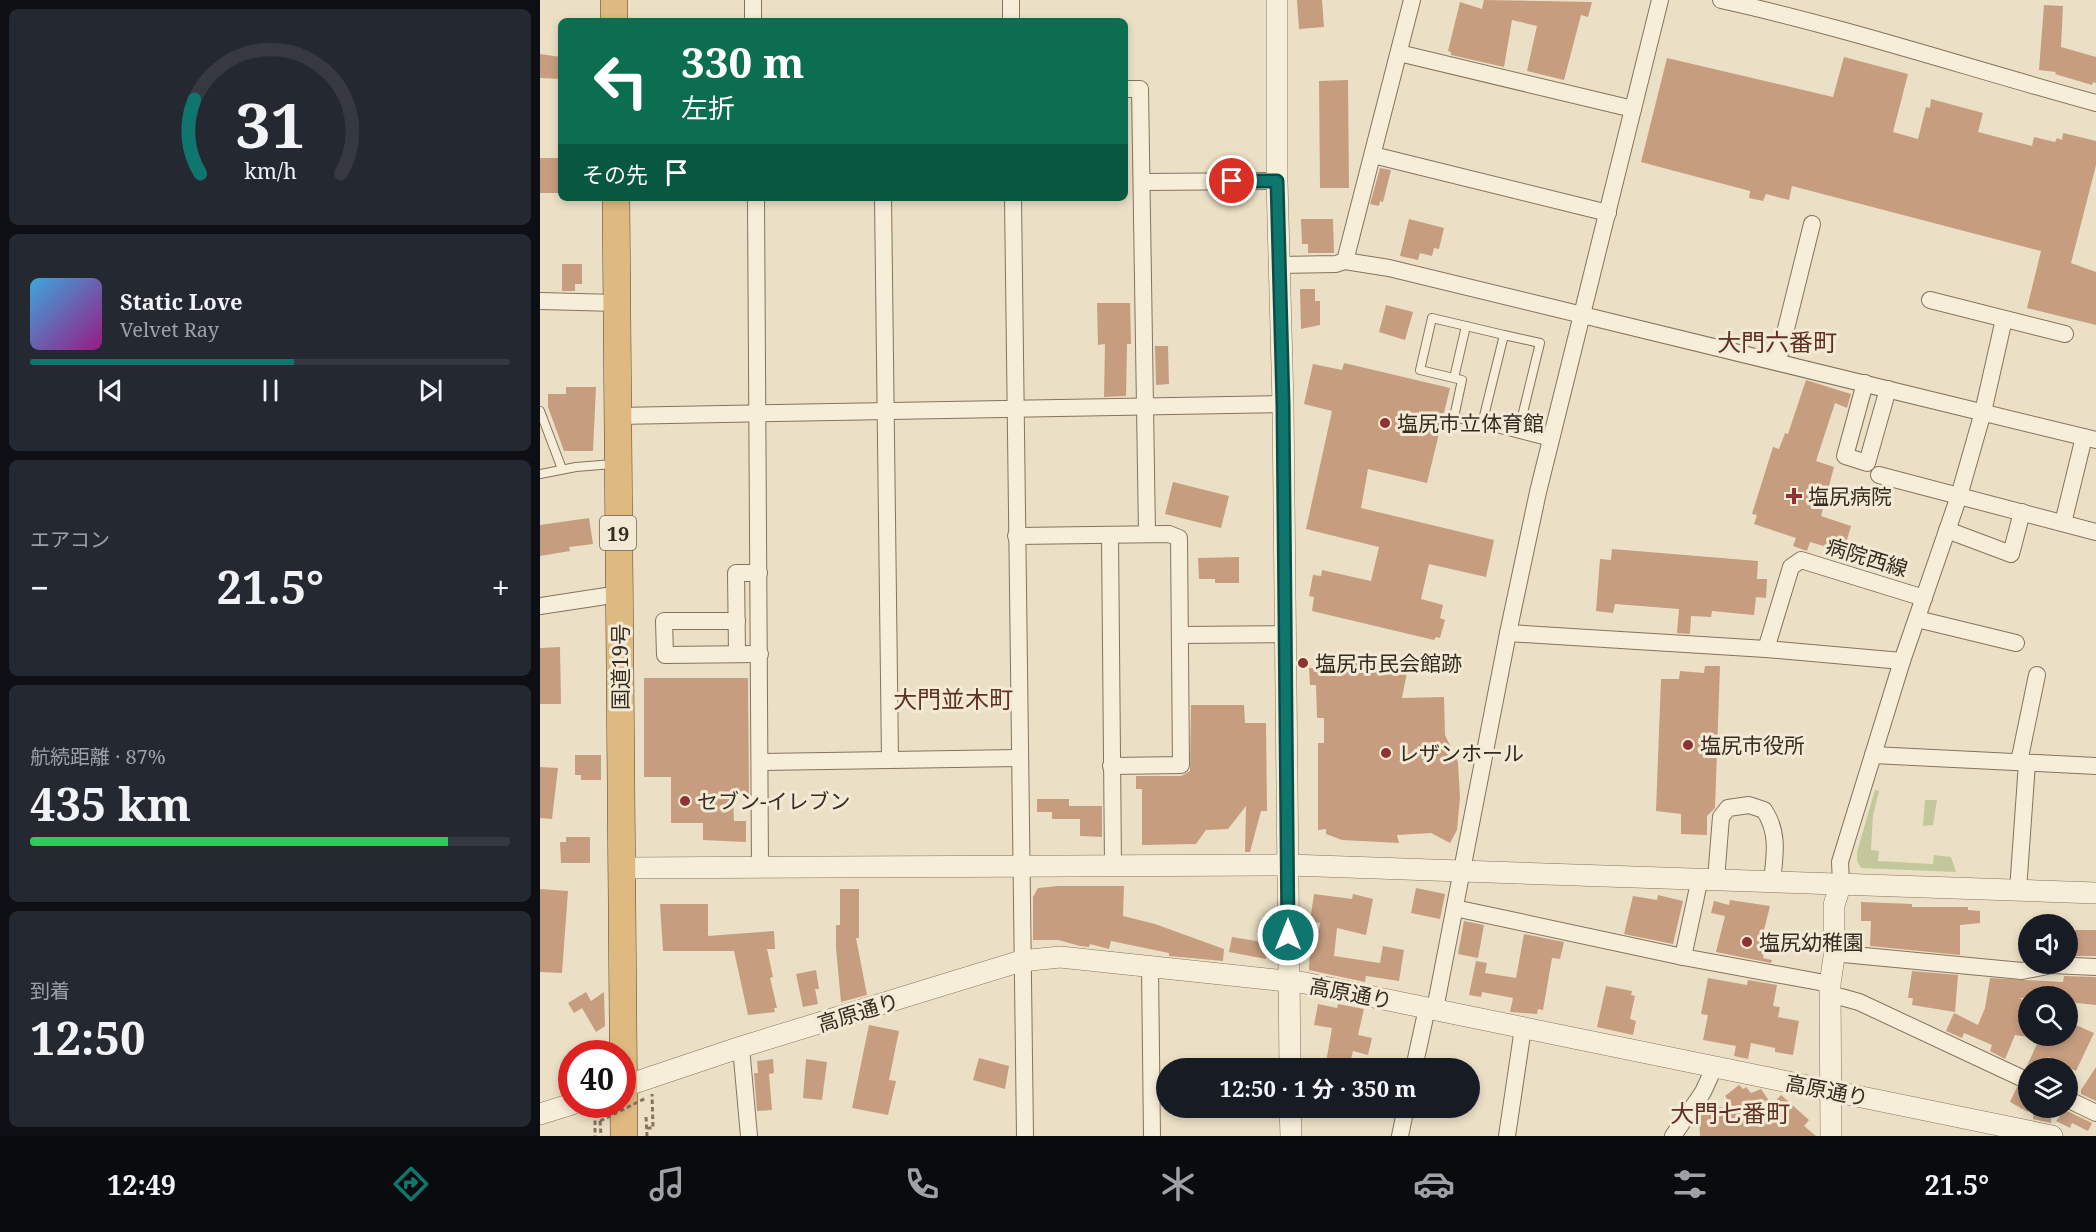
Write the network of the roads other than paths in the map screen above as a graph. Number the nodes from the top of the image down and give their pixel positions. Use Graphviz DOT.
graph roads {
  1 [pos="614,0"];
  2 [pos="753,0"];
  3 [pos="1011,0"];
  4 [pos="1277,0"];
  5 [pos="1412,0"];
  6 [pos="1660,0"];
  7 [pos="1721,0"];
  8 [pos="614,18"];
  9 [pos="753,18"];
  10 [pos="1011,18"];
  11 [pos="1399,53"];
  12 [pos="1128,89"];
  13 [pos="2096,103"];
  14 [pos="1633,109"];
  15 [pos="1373,155"];
  16 [pos="1277,181"];
  17 [pos="1143,182"];
  18 [pos="616,201"];
  19 [pos="756,201"];
  20 [pos="883,201"];
  21 [pos="1013,201"];
  22 [pos="1608,213"];
  23 [pos="1812,224"];
  24 [pos="1345,261"];
  25 [pos="1279,265"];
  26 [pos="1930,300"];
  27 [pos="540,301"];
  28 [pos="617,303"];
  29 [pos="1583,314"];
  30 [pos="2004,319"];
  31 [pos="1466,326"];
  32 [pos="2065,334"];
  33 [pos="1504,335"];
  34 [pos="1778,361"];
  35 [pos="1454,378"];
  36 [pos="1865,383"];
  37 [pos="1888,388"];
  38 [pos="1283,404"];
  39 [pos="1145,407"];
  40 [pos="1015,409"];
  41 [pos="540,411"];
  42 [pos="885,411"];
  43 [pos="1983,412"];
  44 [pos="758,414"];
  45 [pos="616,416"];
  46 [pos="1482,424"];
  47 [pos="1518,433"];
  48 [pos="2093,438"];
  49 [pos="1551,442"];
  50 [pos="617,464"];
  51 [pos="562,469"];
  52 [pos="540,474"];
  53 [pos="1879,475"];
  54 [pos="1959,496"];
  55 [pos="2022,512"];
  56 [pos="2063,523"];
  57 [pos="1947,530"];
  58 [pos="2096,532"];
  59 [pos="1147,534"];
  60 [pos="1016,536"];
  61 [pos="1110,536"];
  62 [pos="759,573"];
  63 [pos="620,594"];
  64 [pos="1924,598"];
  65 [pos="540,606"];
  66 [pos="1917,619"];
  67 [pos="737,621"];
  68 [pos="1508,633"];
  69 [pos="1286,634"];
  70 [pos="1181,635"];
  71 [pos="2016,643"];
  72 [pos="1766,649"];
  73 [pos="737,654"];
  74 [pos="760,654"];
  75 [pos="1902,661"];
  76 [pos="2037,675"];
  77 [pos="1873,755"];
  78 [pos="1018,758"];
  79 [pos="890,759"];
  80 [pos="761,762"];
  81 [pos="2023,763"];
  82 [pos="1112,766"];
  83 [pos="2096,766"];
  84 [pos="1113,865"];
  85 [pos="1289,865"];
  86 [pos="1021,866"];
  87 [pos="760,867"];
  88 [pos="622,868"];
  89 [pos="1463,870"];
  90 [pos="1708,879"];
  91 [pos="1772,881"];
  92 [pos="1841,883"];
  93 [pos="2018,890"];
  94 [pos="2096,893"];
  95 [pos="1464,910"];
  96 [pos="1844,954"];
  97 [pos="1683,957"];
  98 [pos="1021,961"];
  99 [pos="1150,967"];
  100 [pos="2096,967"];
  101 [pos="1288,982"];
  102 [pos="1836,991"];
  103 [pos="1431,1008"];
  104 [pos="1523,1028"];
  105 [pos="629,1040"];
  106 [pos="741,1047"];
  107 [pos="1290,1058"];
  108 [pos="1417,1058"];
  109 [pos="1714,1068"];
  110 [pos="2018,1076"];
  111 [pos="636,1089"];
  112 [pos="1834,1091"];
  113 [pos="2078,1104"];
  114 [pos="558,1108"];
  115 [pos="2096,1113"];
  116 [pos="540,1114"];
  117 [pos="1290,1118"];
  118 [pos="1404,1118"];
  119 [pos="749,1136"];
  120 [pos="1025,1136"];
  121 [pos="1152,1136"];
  122 [pos="1291,1136"];
  123 [pos="1400,1136"];
  124 [pos="1507,1136"];
  125 [pos="1673,1136"];
  126 [pos="1831,1136"];
  127 [pos="1839,1136"];
  128 [pos="2052,1136"];
  1 -- 8 [label="highway"];
  2 -- 9 [label="street"];
  3 -- 10 [label="street"];
  4 -- 16 [label="street"];
  5 -- 11 [label="street"];
  6 -- 14 [label="street"];
  7 -- 13 [label="street"];
  11 -- 14 [label="street"];
  11 -- 15 [label="street"];
  12 -- 17 [label="street"];
  14 -- 22 [label="street"];
  15 -- 22 [label="street"];
  15 -- 24 [label="street"];
  16 -- 17 [label="street"];
  16 -- 25 [label="street"];
  17 -- 39 [label="street"];
  18 -- 28 [label="highway, 国道19号 / 19"];
  19 -- 44 [label="street"];
  20 -- 42 [label="street"];
  21 -- 40 [label="street"];
  22 -- 29 [label="street"];
  23 -- 34 [label="street"];
  24 -- 25 [label="street"];
  24 -- 29 [label="street"];
  25 -- 38 [label="street"];
  26 -- 30 [label="street"];
  27 -- 28 [label="street"];
  28 -- 45 [label="highway, 国道19号 / 19"];
  29 -- 34 [label="street"];
  29 -- 49 [label="street"];
  30 -- 32 [label="street"];
  30 -- 43 [label="street"];
  31 -- 33 [label="lane"];
  31 -- 35 [label="lane"];
  31 -- 35 [label="lane"];
  33 -- 46 [label="lane"];
  33 -- 47 [label="lane"];
  34 -- 36 [label="street"];
  35 -- 46 [label="lane"];
  36 -- 37 [label="street"];
  36 -- 37 [label="street"];
  37 -- 43 [label="street"];
  38 -- 39 [label="street"];
  38 -- 69 [label="street"];
  39 -- 40 [label="street"];
  39 -- 59 [label="street"];
  40 -- 42 [label="street"];
  40 -- 60 [label="street"];
  41 -- 51 [label="lane"];
  42 -- 44 [label="street"];
  42 -- 79 [label="street"];
  43 -- 48 [label="street"];
  43 -- 54 [label="street"];
  44 -- 45 [label="street"];
  44 -- 62 [label="street"];
  45 -- 50 [label="highway, 国道19号 / 19"];
  46 -- 47 [label="lane"];
  47 -- 49 [label="lane"];
  48 -- 56 [label="street"];
  49 -- 68 [label="street"];
  50 -- 51 [label="lane"];
  50 -- 63 [label="highway, 国道19号 / 19"];
  51 -- 52 [label="lane"];
  53 -- 54 [label="street"];
  54 -- 55 [label="street"];
  54 -- 57 [label="street"];
  55 -- 56 [label="street"];
  55 -- 57 [label="street"];
  56 -- 58 [label="street"];
  57 -- 64 [label="street"];
  59 -- 61 [label="street"];
  59 -- 70 [label="street"];
  60 -- 61 [label="street"];
  60 -- 78 [label="street"];
  61 -- 82 [label="street"];
  62 -- 67 [label="street"];
  62 -- 74 [label="street"];
  63 -- 65 [label="street"];
  63 -- 88 [label="highway, 国道19号 / 19"];
  64 -- 66 [label="street"];
  64 -- 72 [label="street, 病院西線"];
  66 -- 71 [label="street"];
  66 -- 75 [label="street"];
  67 -- 73 [label="street"];
  67 -- 73 [label="street"];
  68 -- 72 [label="street"];
  68 -- 89 [label="street"];
  69 -- 70 [label="street"];
  69 -- 85 [label="street"];
  70 -- 82 [label="street"];
  72 -- 75 [label="street"];
  73 -- 74 [label="street"];
  74 -- 80 [label="street"];
  75 -- 77 [label="street"];
  76 -- 81 [label="street"];
  77 -- 81 [label="street"];
  77 -- 92 [label="street"];
  78 -- 79 [label="street"];
  78 -- 86 [label="street"];
  79 -- 80 [label="street"];
  80 -- 87 [label="street"];
  81 -- 83 [label="street"];
  81 -- 93 [label="street"];
  82 -- 84 [label="street"];
  84 -- 85 [label="street"];
  84 -- 86 [label="street"];
  85 -- 89 [label="street"];
  85 -- 101 [label="street"];
  86 -- 87 [label="street"];
  86 -- 98 [label="street"];
  87 -- 88 [label="street"];
  88 -- 105 [label="highway, 国道19号 / 19"];
  89 -- 90 [label="street"];
  89 -- 103 [label="street"];
  90 -- 91 [label="street"];
  90 -- 91 [label="street"];
  90 -- 97 [label="street"];
  91 -- 92 [label="street"];
  92 -- 93 [label="street"];
  92 -- 96 [label="street"];
  92 -- 102 [label="street"];
  93 -- 94 [label="street"];
  95 -- 97 [label="street"];
  96 -- 100 [label="street"];
  96 -- 102 [label="street"];
  97 -- 102 [label="street"];
  98 -- 99 [label="street, 高原通り"];
  98 -- 106 [label="street, 高原通り"];
  98 -- 120 [label="street"];
  99 -- 101 [label="street, 高原通り"];
  99 -- 121 [label="street"];
  101 -- 103 [label="street, 高原通り"];
  101 -- 107 [label="street"];
  102 -- 110 [label="street"];
  102 -- 112 [label="street"];
  103 -- 104 [label="street, 高原通り"];
  103 -- 108 [label="street"];
  104 -- 109 [label="street, 高原通り"];
  104 -- 124 [label="street"];
  106 -- 111 [label="street, 高原通り"];
  106 -- 119 [label="street"];
  109 -- 112 [label="street, 高原通り"];
  109 -- 125 [label="street"];
  112 -- 126 [label="street"];
  112 -- 127 [label="street"];
  112 -- 128 [label="street, 高原通り"];
  113 -- 115 [label="street"];
  114 -- 116 [label="street"];
  117 -- 122 [label="street"];
  118 -- 123 [label="street"];
}
